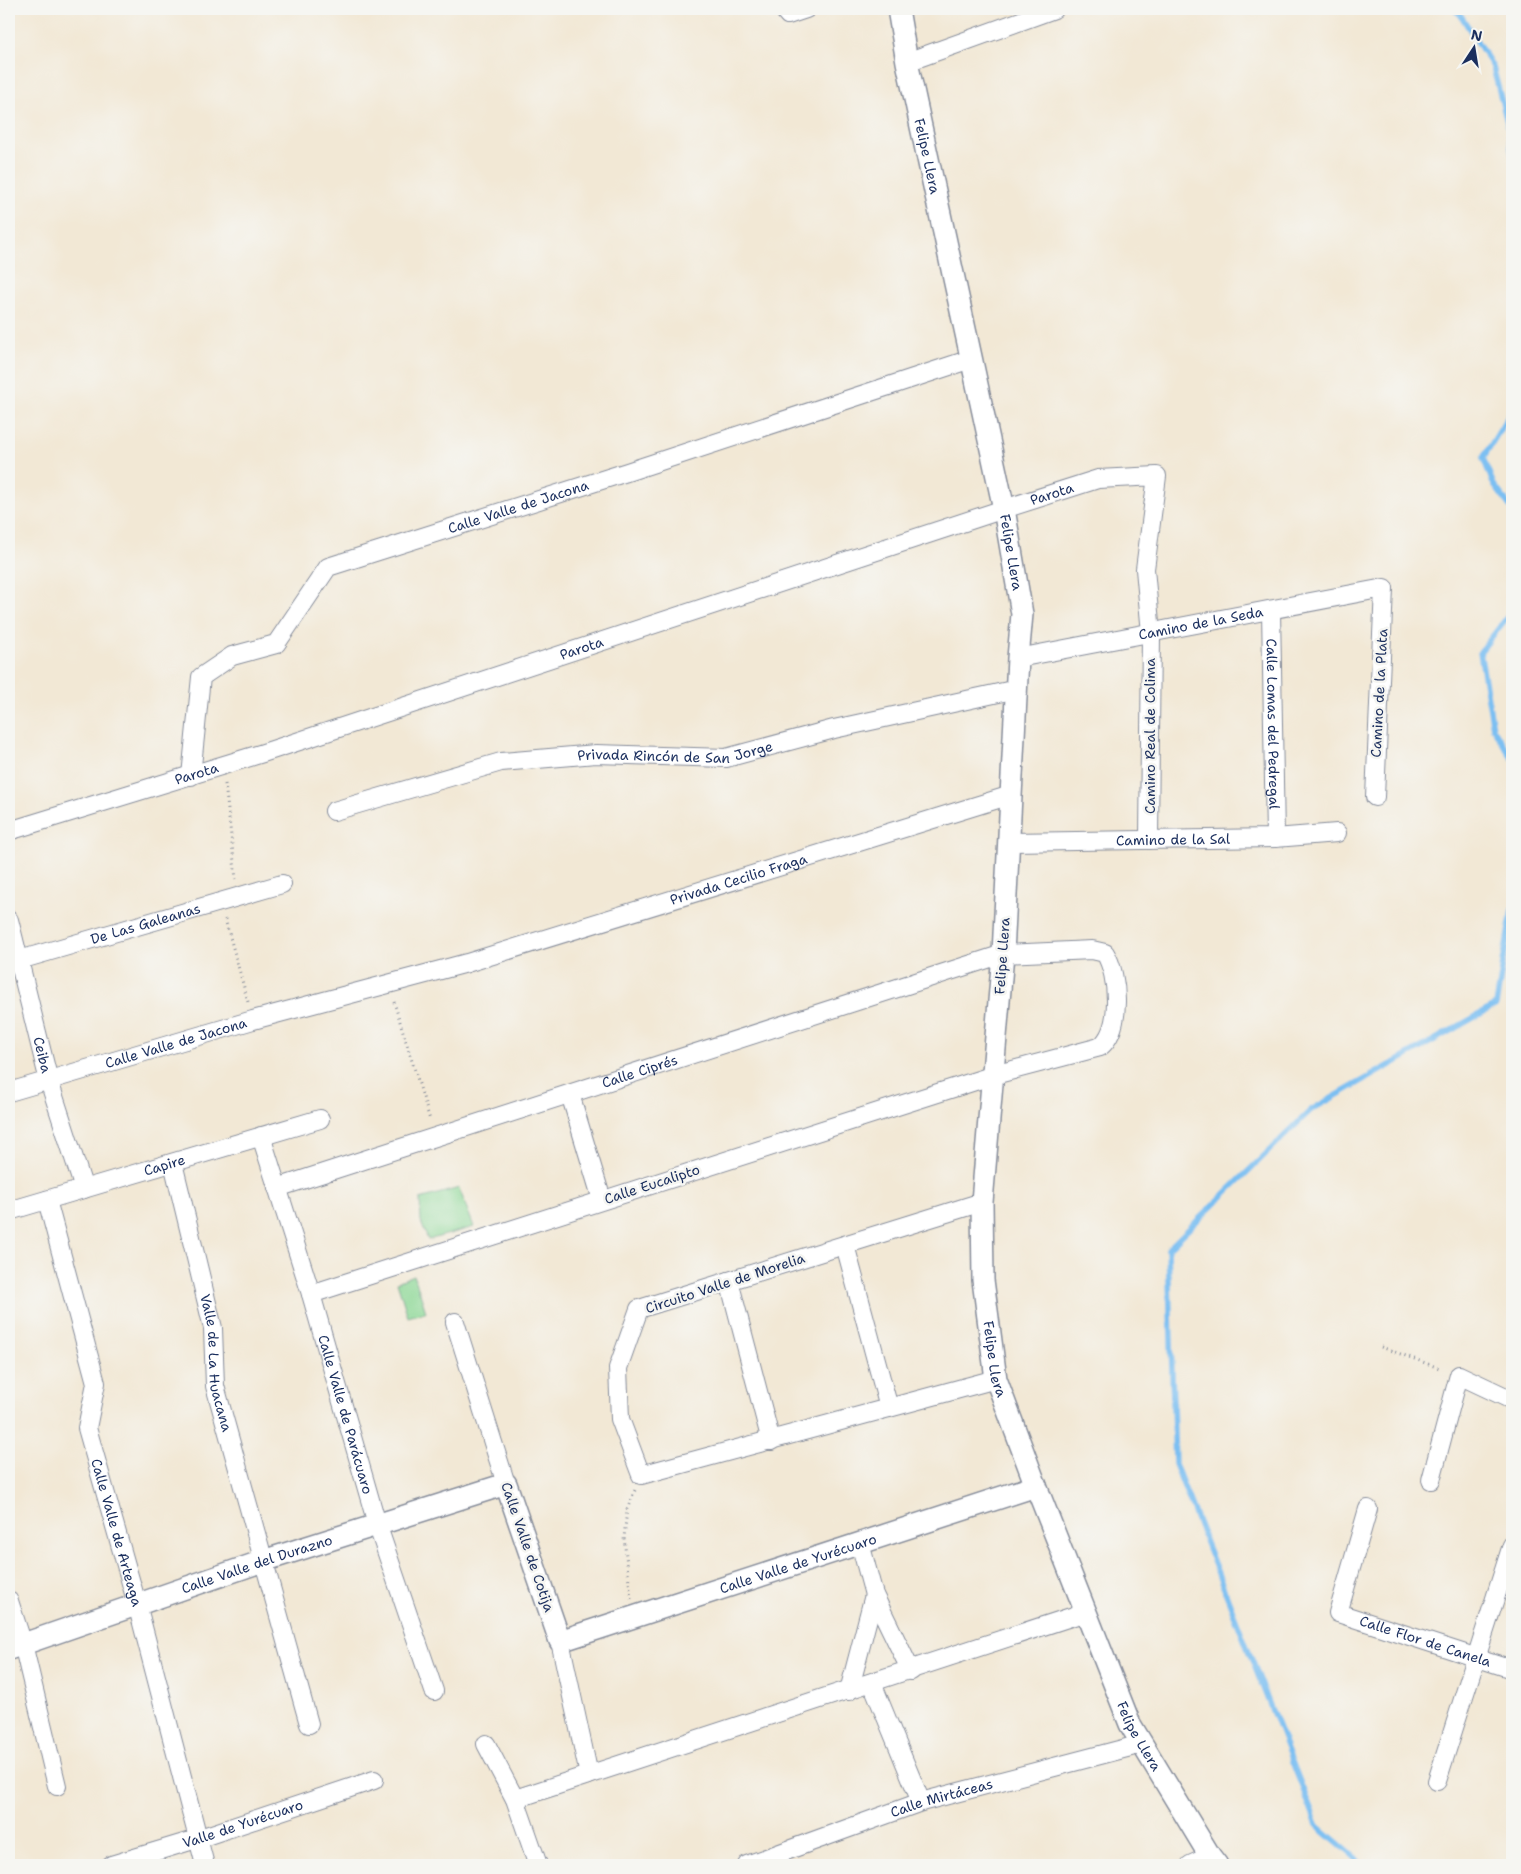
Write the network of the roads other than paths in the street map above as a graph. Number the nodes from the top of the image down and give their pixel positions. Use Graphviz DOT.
graph roads {
  1 [pos="806,9"];
  2 [pos="898,9"];
  3 [pos="1054,9"];
  4 [pos="786,12"];
  5 [pos="907,62"];
  6 [pos="971,359"];
  7 [pos="1157,476"];
  8 [pos="1004,509"];
  9 [pos="1384,588"];
  10 [pos="1271,610"];
  11 [pos="1151,633"];
  12 [pos="1018,658"];
  13 [pos="1016,689"];
  14 [pos="191,776"];
  15 [pos="1011,795"];
  16 [pos="1375,798"];
  17 [pos="334,811"];
  18 [pos="9,832"];
  19 [pos="1337,833"];
  20 [pos="1275,838"];
  21 [pos="1150,840"];
  22 [pos="1009,842"];
  23 [pos="282,884"];
  24 [pos="9,920"];
  25 [pos="1003,954"];
  26 [pos="14,961"];
  27 [pos="253,1020"];
  28 [pos="994,1075"];
  29 [pos="49,1080"];
  30 [pos="9,1092"];
  31 [pos="570,1094"];
  32 [pos="320,1119"];
  33 [pos="261,1136"];
  34 [pos="173,1163"];
  35 [pos="277,1188"];
  36 [pos="84,1189"];
  37 [pos="47,1200"];
  38 [pos="602,1200"];
  39 [pos="982,1202"];
  40 [pos="9,1211"];
  41 [pos="845,1245"];
  42 [pos="729,1281"];
  43 [pos="310,1294"];
  44 [pos="455,1322"];
  45 [pos="996,1379"];
  46 [pos="1512,1400"];
  47 [pos="889,1408"];
  48 [pos="771,1441"];
  49 [pos="1430,1480"];
  50 [pos="506,1484"];
  51 [pos="1036,1486"];
  52 [pos="1368,1509"];
  53 [pos="377,1524"];
  54 [pos="860,1543"];
  55 [pos="1512,1545"];
  56 [pos="263,1561"];
  57 [pos="874,1595"];
  58 [pos="9,1600"];
  59 [pos="137,1604"];
  60 [pos="1086,1612"];
  61 [pos="560,1640"];
  62 [pos="16,1646"];
  63 [pos="1477,1657"];
  64 [pos="1512,1669"];
  65 [pos="911,1670"];
  66 [pos="872,1683"];
  67 [pos="434,1691"];
  68 [pos="850,1691"];
  69 [pos="309,1724"];
  70 [pos="486,1744"];
  71 [pos="1142,1744"];
  72 [pos="589,1775"];
  73 [pos="374,1780"];
  74 [pos="1437,1781"];
  75 [pos="57,1786"];
  76 [pos="515,1799"];
  77 [pos="921,1802"];
  78 [pos="197,1839"];
  79 [pos="1213,1861"];
  80 [pos="111,1865"];
  81 [pos="205,1865"];
  82 [pos="538,1865"];
  83 [pos="746,1865"];
  84 [pos="1190,1865"];
  1 -- 4 [label="street"];
  2 -- 5 [label="street, Felipe Llera"];
  3 -- 5 [label="street"];
  5 -- 6 [label="street, Felipe Llera"];
  6 -- 8 [label="street, Felipe Llera"];
  6 -- 14 [label="street, Calle Valle de Jacona"];
  7 -- 8 [label="street, Parota"];
  7 -- 11 [label="street, Camino Real de Colima"];
  8 -- 12 [label="street, Felipe Llera"];
  8 -- 14 [label="street, Parota"];
  9 -- 10 [label="street, Camino de la Seda"];
  9 -- 16 [label="street, Camino de la Plata"];
  10 -- 11 [label="street, Camino de la Seda"];
  10 -- 20 [label="street, Calle Lomas del Pedregal"];
  11 -- 12 [label="street, Camino de la Seda"];
  11 -- 21 [label="street, Camino Real de Colima"];
  12 -- 13 [label="street, Felipe Llera"];
  13 -- 15 [label="street, Felipe Llera"];
  13 -- 17 [label="street, Privada Rincón de San Jorge"];
  14 -- 18 [label="street, Parota"];
  15 -- 22 [label="street, Felipe Llera"];
  15 -- 27 [label="street, Privada Cecilio Fraga"];
  19 -- 20 [label="street, Camino de la Sal"];
  20 -- 21 [label="street, Camino de la Sal"];
  21 -- 22 [label="street, Camino de la Sal"];
  22 -- 25 [label="street, Felipe Llera"];
  23 -- 26 [label="street, De Las Galeanas"];
  24 -- 26 [label="street, Ceiba"];
  25 -- 28 [label="street, Felipe Llera"];
  25 -- 28 [label="street, Calle Ciprés"];
  25 -- 31 [label="street, Calle Ciprés"];
  26 -- 29 [label="street, Ceiba"];
  27 -- 29 [label="street, Calle Valle de Jacona"];
  28 -- 38 [label="street, Calle Eucalipto"];
  28 -- 39 [label="street, Felipe Llera"];
  29 -- 30 [label="street, Calle Valle de Jacona"];
  29 -- 36 [label="street, Ceiba"];
  31 -- 35 [label="street, Calle Ciprés"];
  31 -- 38 [label="street"];
  32 -- 33 [label="street, Capire"];
  33 -- 34 [label="street, Capire"];
  33 -- 35 [label="street, Calle Valle de Parácuaro"];
  34 -- 36 [label="street, Capire"];
  34 -- 56 [label="street, Valle de La Huacana"];
  35 -- 43 [label="street, Calle Valle de Parácuaro"];
  36 -- 37 [label="street, Capire"];
  37 -- 40 [label="street, Capire"];
  37 -- 59 [label="street, Calle Valle de Arteaga"];
  38 -- 43 [label="street, Calle Eucalipto"];
  39 -- 41 [label="street, Circuito Valle de Morelia"];
  39 -- 45 [label="street, Felipe Llera"];
  41 -- 42 [label="street, Circuito Valle de Morelia"];
  41 -- 47 [label="street"];
  42 -- 48 [label="street"];
  42 -- 48 [label="street, Circuito Valle de Morelia"];
  43 -- 53 [label="street, Calle Valle de Parácuaro"];
  44 -- 50 [label="street, Calle Valle de Cotija"];
  45 -- 47 [label="street"];
  45 -- 51 [label="street, Felipe Llera"];
  46 -- 49 [label="street"];
  47 -- 48 [label="street"];
  50 -- 53 [label="street, Calle Valle del Durazno"];
  50 -- 61 [label="street, Calle Valle de Cotija"];
  51 -- 54 [label="street, Calle Valle de Yurécuaro"];
  51 -- 60 [label="street, Felipe Llera"];
  52 -- 63 [label="street, Calle Flor de Canela"];
  53 -- 56 [label="street, Calle Valle del Durazno"];
  53 -- 67 [label="street, Calle Valle de Parácuaro"];
  54 -- 57 [label="street"];
  54 -- 61 [label="street, Calle Valle de Yurécuaro"];
  55 -- 63 [label="street"];
  56 -- 59 [label="street, Calle Valle del Durazno"];
  56 -- 69 [label="street, Valle de La Huacana"];
  57 -- 65 [label="street"];
  57 -- 68 [label="street"];
  58 -- 62 [label="street"];
  59 -- 62 [label="street, Calle Valle del Durazno"];
  59 -- 78 [label="street, Calle Valle de Arteaga"];
  60 -- 65 [label="street"];
  60 -- 71 [label="street, Felipe Llera"];
  61 -- 72 [label="street, Calle Valle de Cotija"];
  62 -- 75 [label="street"];
  63 -- 64 [label="street, Calle Flor de Canela"];
  63 -- 74 [label="street"];
  65 -- 66 [label="street"];
  66 -- 68 [label="street"];
  66 -- 77 [label="street"];
  68 -- 72 [label="street"];
  70 -- 76 [label="street"];
  71 -- 77 [label="street, Calle Mirtáceas"];
  71 -- 79 [label="street, Felipe Llera"];
  72 -- 76 [label="street"];
  73 -- 78 [label="street, Valle de Yurécuaro"];
  76 -- 82 [label="street"];
  77 -- 83 [label="street, Calle Mirtáceas"];
  78 -- 80 [label="street, Valle de Yurécuaro"];
  78 -- 81 [label="street, Calle Valle de Arteaga"];
  79 -- 84 [label="street"];
}
